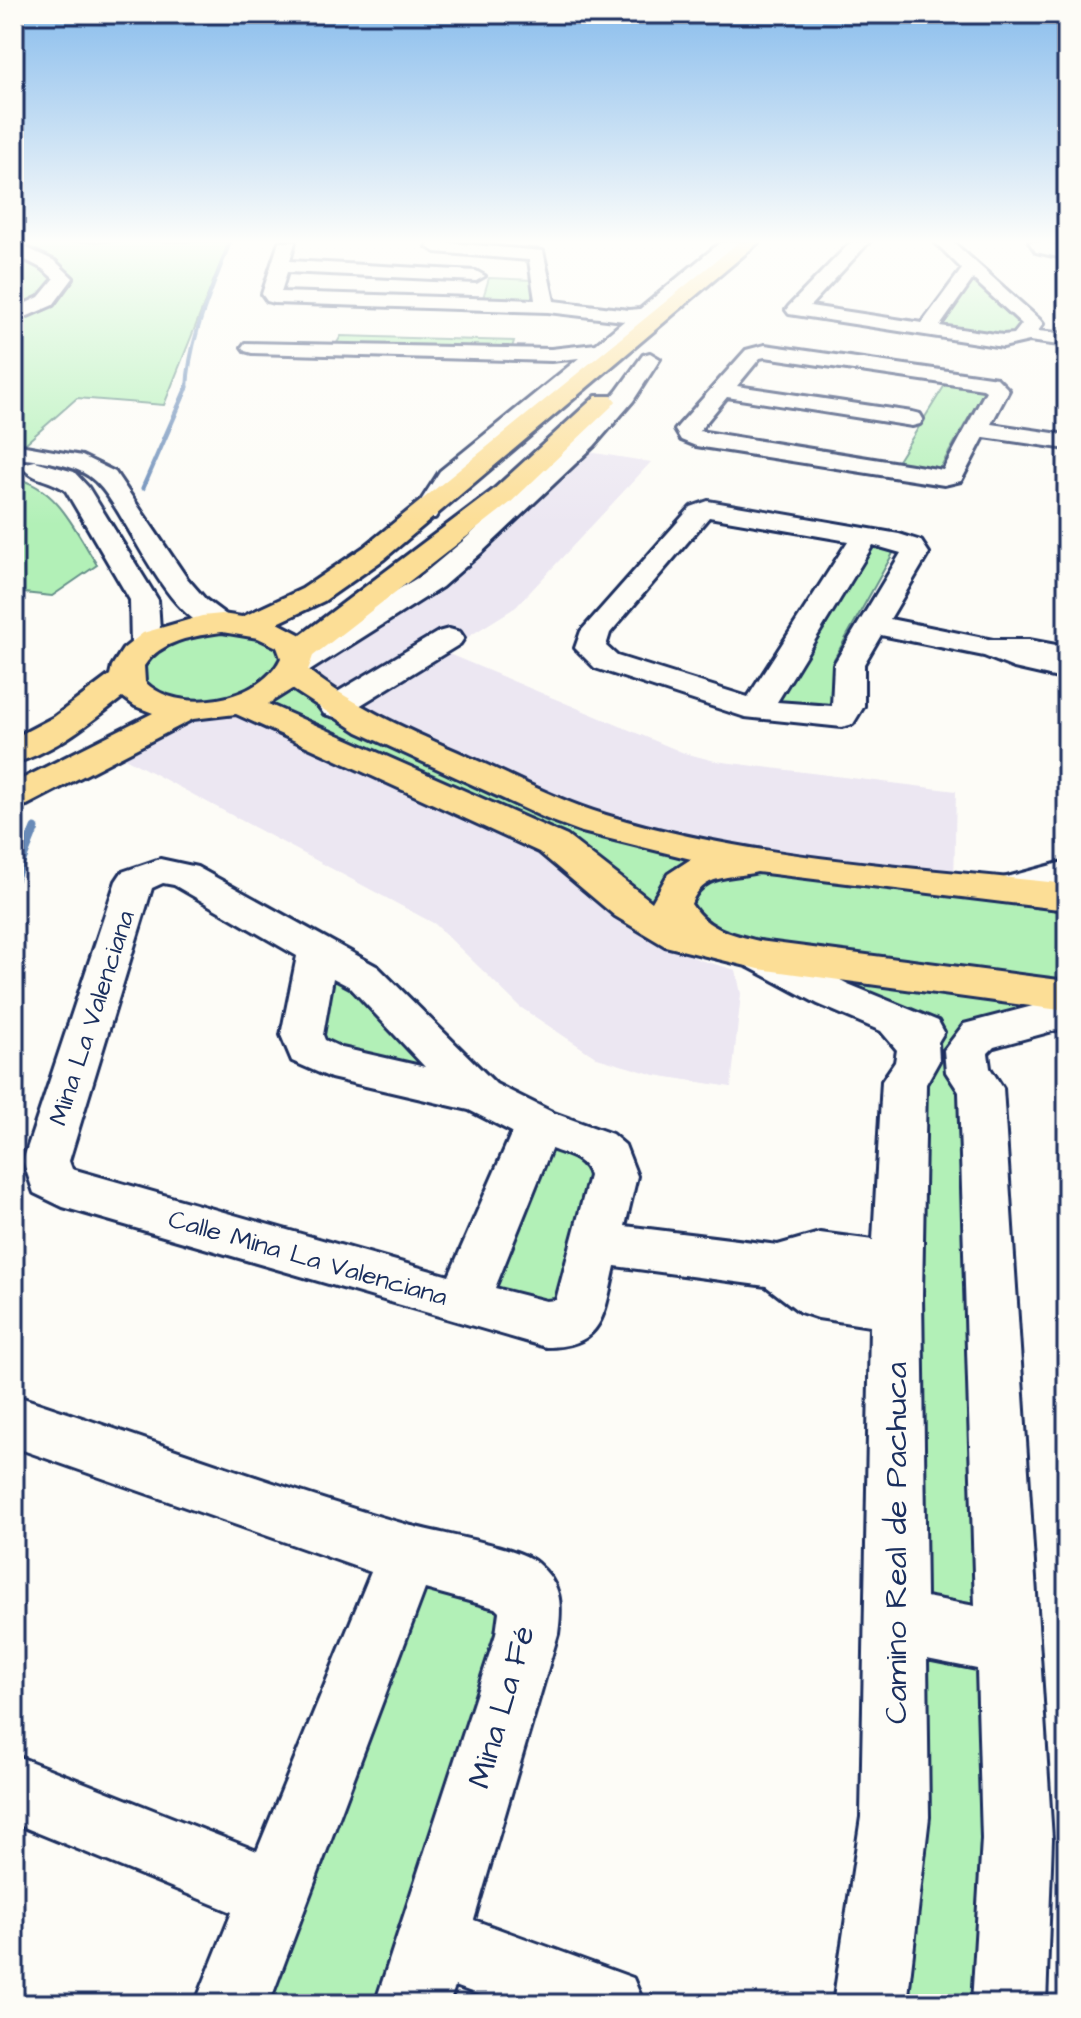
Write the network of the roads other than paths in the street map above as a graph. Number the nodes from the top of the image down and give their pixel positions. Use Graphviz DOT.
graph roads {
  1 [pos="616,336"];
  2 [pos="637,336"];
  3 [pos="674,336"];
  4 [pos="970,336"];
  5 [pos="1023,336"];
  6 [pos="1035,336"];
  7 [pos="1067,340"];
  8 [pos="598,350"];
  9 [pos="247,352"];
  10 [pos="650,359"];
  11 [pos="938,376"];
  12 [pos="722,390"];
  13 [pos="912,419"];
  14 [pos="977,429"];
  15 [pos="1067,442"];
  16 [pos="14,451"];
  17 [pos="14,465"];
  18 [pos="882,470"];
  19 [pos="426,513"];
  20 [pos="865,536"];
  21 [pos="404,621"];
  22 [pos="235,624"];
  23 [pos="871,624"];
  24 [pos="146,645"];
  25 [pos="993,649"];
  26 [pos="1067,656"];
  27 [pos="302,661"];
  28 [pos="1067,671"];
  29 [pos="126,679"];
  30 [pos="376,679"];
  31 [pos="241,704"];
  32 [pos="335,707"];
  33 [pos="185,710"];
  34 [pos="756,710"];
  35 [pos="14,752"];
  36 [pos="14,797"];
  37 [pos="782,864"];
  38 [pos="1067,873"];
  39 [pos="1005,890"];
  40 [pos="1067,897"];
  41 [pos="708,944"];
  42 [pos="318,950"];
  43 [pos="759,955"];
  44 [pos="1067,996"];
  45 [pos="1067,1012"];
  46 [pos="897,1022"];
  47 [pos="980,1062"];
  48 [pos="480,1096"];
  49 [pos="538,1125"];
  50 [pos="51,1180"];
  51 [pos="595,1243"];
  52 [pos="897,1286"];
  53 [pos="463,1302"];
  54 [pos="14,1421"];
  55 [pos="408,1555"];
  56 [pos="895,1622"];
  57 [pos="1008,1644"];
  58 [pos="14,1789"];
  59 [pos="274,1893"];
  60 [pos="422,1972"];
  61 [pos="232,2004"];
  62 [pos="607,2004"];
  63 [pos="870,2004"];
  64 [pos="1009,2004"];
  1 -- 8 [label="street"];
  2 -- 19 [label="main road"];
  3 -- 10 [label="main road"];
  4 -- 5 [label="street"];
  6 -- 7 [label="street"];
  8 -- 9 [label="street"];
  8 -- 19 [label="street"];
  10 -- 21 [label="street"];
  10 -- 27 [label="main road"];
  11 -- 12 [label="street"];
  11 -- 13 [label="street"];
  11 -- 14 [label="street"];
  12 -- 13 [label="street"];
  12 -- 18 [label="street"];
  13 -- 18 [label="street"];
  14 -- 15 [label="street"];
  14 -- 18 [label="street"];
  16 -- 22 [label="street"];
  17 -- 24 [label="street"];
  19 -- 22 [label="main road"];
  20 -- 23 [label="street"];
  20 -- 34 [label="street"];
  20 -- 34 [label="street"];
  21 -- 27 [label="street"];
  21 -- 30 [label="street"];
  22 -- 24 [label="main road"];
  22 -- 27 [label="main road"];
  23 -- 25 [label="street"];
  23 -- 34 [label="street"];
  24 -- 29 [label="main road"];
  25 -- 26 [label="street"];
  25 -- 28 [label="street"];
  27 -- 30 [label="street"];
  27 -- 31 [label="main road"];
  27 -- 32 [label="main road"];
  29 -- 33 [label="main road"];
  29 -- 35 [label="main road"];
  30 -- 32 [label="street"];
  31 -- 33 [label="main road"];
  31 -- 41 [label="main road"];
  32 -- 37 [label="main road"];
  33 -- 36 [label="main road"];
  37 -- 39 [label="main road"];
  37 -- 41 [label="main road"];
  38 -- 39 [label="street"];
  39 -- 40 [label="main road"];
  41 -- 43 [label="main road"];
  42 -- 48 [label="street"];
  42 -- 48 [label="street"];
  42 -- 50 [label="street, Mina La Valenciana"];
  43 -- 44 [label="main road"];
  43 -- 46 [label="street"];
  45 -- 47 [label="street"];
  46 -- 47 [label="street"];
  46 -- 52 [label="street, Camino Real de Pachuca"];
  47 -- 57 [label="street"];
  48 -- 49 [label="street"];
  49 -- 51 [label="street"];
  49 -- 53 [label="street"];
  50 -- 53 [label="street, Calle Mina La Valenciana"];
  51 -- 52 [label="street"];
  51 -- 53 [label="street, Calle Mina La Valenciana"];
  52 -- 56 [label="street, Camino Real de Pachuca"];
  54 -- 55 [label="street, Mina La Fé"];
  55 -- 59 [label="street"];
  55 -- 60 [label="street, Mina La Fé"];
  56 -- 57 [label="street"];
  56 -- 63 [label="street, Camino Real de Pachuca"];
  57 -- 64 [label="street"];
  58 -- 59 [label="street"];
  59 -- 61 [label="street"];
  60 -- 62 [label="street, Mina La Fé"];
}
